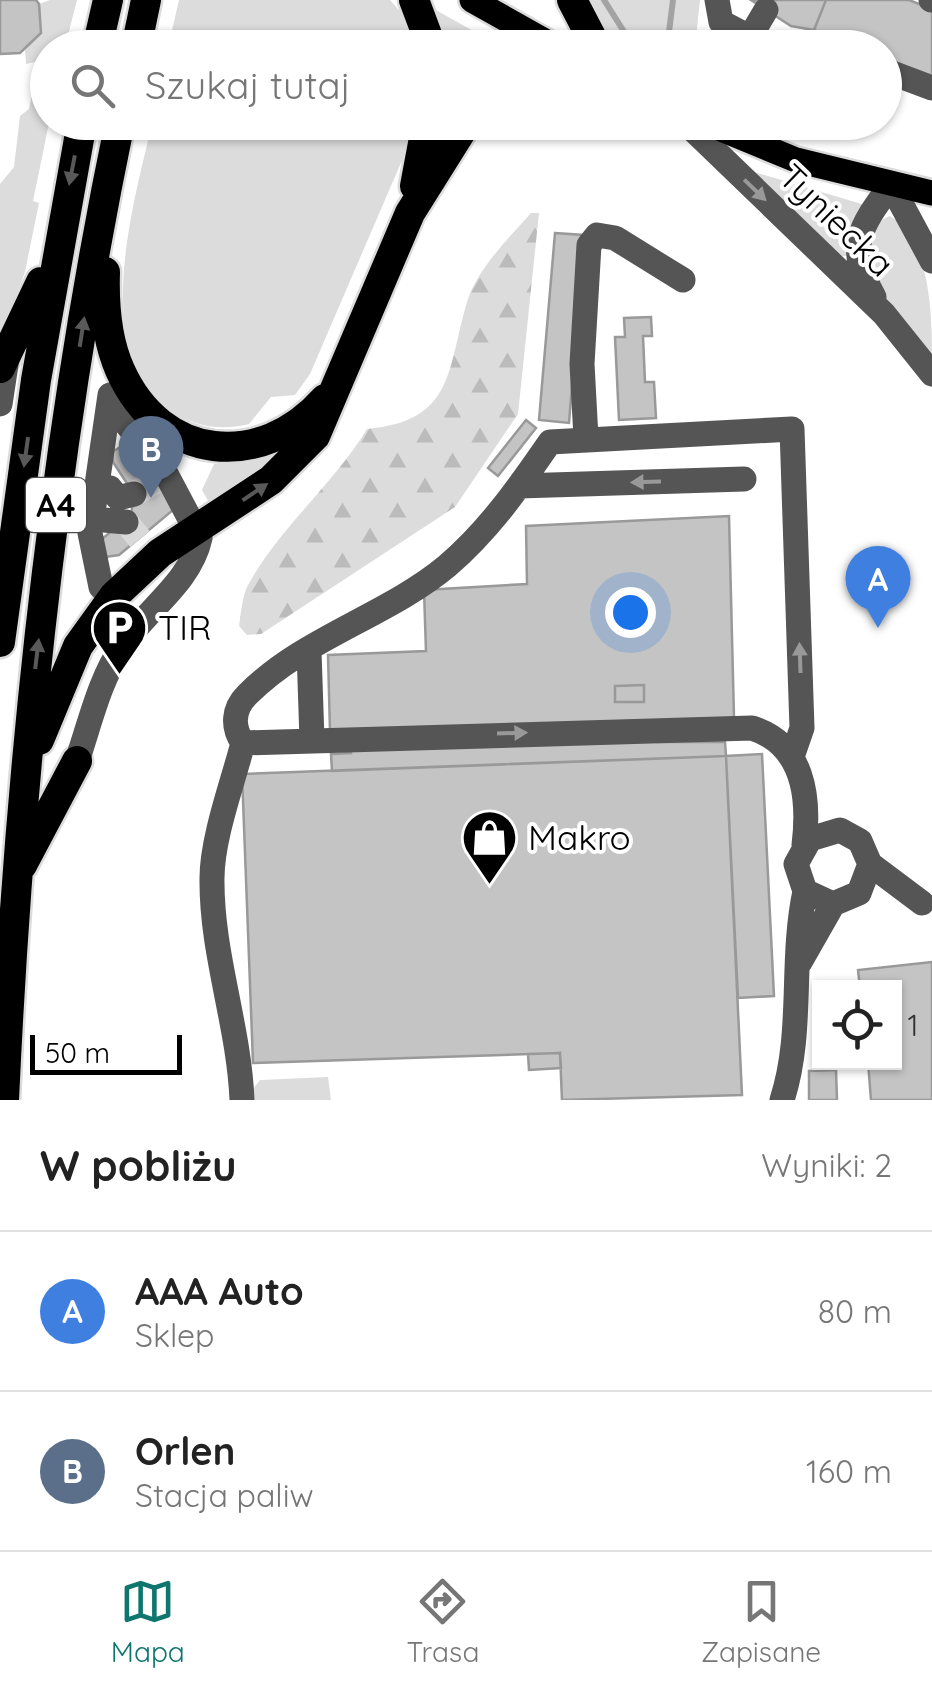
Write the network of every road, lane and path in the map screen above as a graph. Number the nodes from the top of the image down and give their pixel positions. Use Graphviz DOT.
graph roads {
  1 [pos="108,0"];
  2 [pos="146,0"];
  3 [pos="414,0"];
  4 [pos="472,0"];
  5 [pos="572,0"];
  6 [pos="717,0"];
  7 [pos="766,10"];
  8 [pos="101,30"];
  9 [pos="140,30"];
  10 [pos="425,30"];
  11 [pos="525,30"];
  12 [pos="588,30"];
  13 [pos="737,30"];
  14 [pos="754,30"];
  15 [pos="902,77"];
  16 [pos="932,88"];
  17 [pos="78,140"];
  18 [pos="117,140"];
  19 [pos="424,140"];
  20 [pos="456,140"];
  21 [pos="704,140"];
  22 [pos="748,140"];
  23 [pos="891,185"];
  24 [pos="108,191"];
  25 [pos="932,193"];
  26 [pos="410,213"];
  27 [pos="63,217"];
  28 [pos="932,260"];
  29 [pos="682,280"];
  30 [pos="884,314"];
  31 [pos="114,354"];
  32 [pos="4,363"];
  33 [pos="932,374"];
  34 [pos="342,376"];
  35 [pos="110,395"];
  36 [pos="0,404"];
  37 [pos="106,424"];
  38 [pos="586,438"];
  39 [pos="200,444"];
  40 [pos="161,476"];
  41 [pos="744,479"];
  42 [pos="520,486"];
  43 [pos="193,521"];
  44 [pos="129,532"];
  45 [pos="92,560"];
  46 [pos="99,602"];
  47 [pos="0,642"];
  48 [pos="309,651"];
  49 [pos="312,740"];
  50 [pos="244,742"];
  51 [pos="792,754"];
  52 [pos="78,761"];
  53 [pos="804,793"];
  54 [pos="21,820"];
  55 [pos="840,830"];
  56 [pos="804,845"];
  57 [pos="870,864"];
  58 [pos="17,877"];
  59 [pos="805,890"];
  60 [pos="859,893"];
  61 [pos="833,904"];
  62 [pos="927,904"];
  63 [pos="794,976"];
  64 [pos="4,1100"];
  65 [pos="242,1100"];
  66 [pos="782,1100"];
  1 -- 8 [label="highway"];
  2 -- 9 [label="highway"];
  3 -- 10 [label="highway"];
  4 -- 11 [label="main road"];
  5 -- 12 [label="highway"];
  6 -- 13 [label="street"];
  7 -- 14 [label="street"];
  15 -- 16 [label="street"];
  17 -- 27 [label="highway, one-way"];
  18 -- 24 [label="highway, A4"];
  19 -- 26 [label="highway"];
  20 -- 26 [label="highway"];
  21 -- 30 [label="street, Tyniecka, one-way"];
  22 -- 23 [label="main road"];
  23 -- 25 [label="main road"];
  23 -- 28 [label="street, Tyniecka"];
  23 -- 30 [label="street"];
  24 -- 31 [label="highway"];
  54 -- 24 [label="highway, A4, one-way"];
  26 -- 34 [label="highway"];
  27 -- 32 [label="highway"];
  27 -- 47 [label="highway, one-way"];
  29 -- 38 [label="street"];
  30 -- 33 [label="street, Tyniecka"];
  31 -- 35 [label="street"];
  31 -- 39 [label="highway"];
  32 -- 36 [label="street"];
  34 -- 39 [label="highway"];
  43 -- 34 [label="highway, one-way"];
  35 -- 37 [label="street"];
  35 -- 40 [label="street"];
  37 -- 44 [label="street"];
  37 -- 45 [label="street"];
  38 -- 42 [label="street"];
  51 -- 38 [label="street, one-way"];
  39 -- 40 [label="street"];
  40 -- 43 [label="street"];
  41 -- 42 [label="street, one-way"];
  42 -- 48 [label="street"];
  43 -- 44 [label="street"];
  43 -- 46 [label="highway"];
  43 -- 52 [label="street"];
  44 -- 45 [label="street"];
  44 -- 46 [label="street"];
  45 -- 46 [label="street"];
  46 -- 54 [label="highway"];
  48 -- 49 [label="street"];
  48 -- 50 [label="street"];
  49 -- 50 [label="street"];
  49 -- 51 [label="street, one-way"];
  50 -- 65 [label="street"];
  51 -- 53 [label="street"];
  52 -- 58 [label="highway"];
  53 -- 55 [label="street"];
  53 -- 56 [label="street"];
  54 -- 58 [label="highway, A4"];
  55 -- 56 [label="street"];
  55 -- 57 [label="street"];
  56 -- 59 [label="street"];
  57 -- 60 [label="street"];
  57 -- 62 [label="street"];
  58 -- 64 [label="highway, A4"];
  59 -- 61 [label="street"];
  59 -- 63 [label="street"];
  60 -- 61 [label="street"];
  60 -- 62 [label="street"];
  61 -- 63 [label="street"];
  63 -- 66 [label="street"];
}
